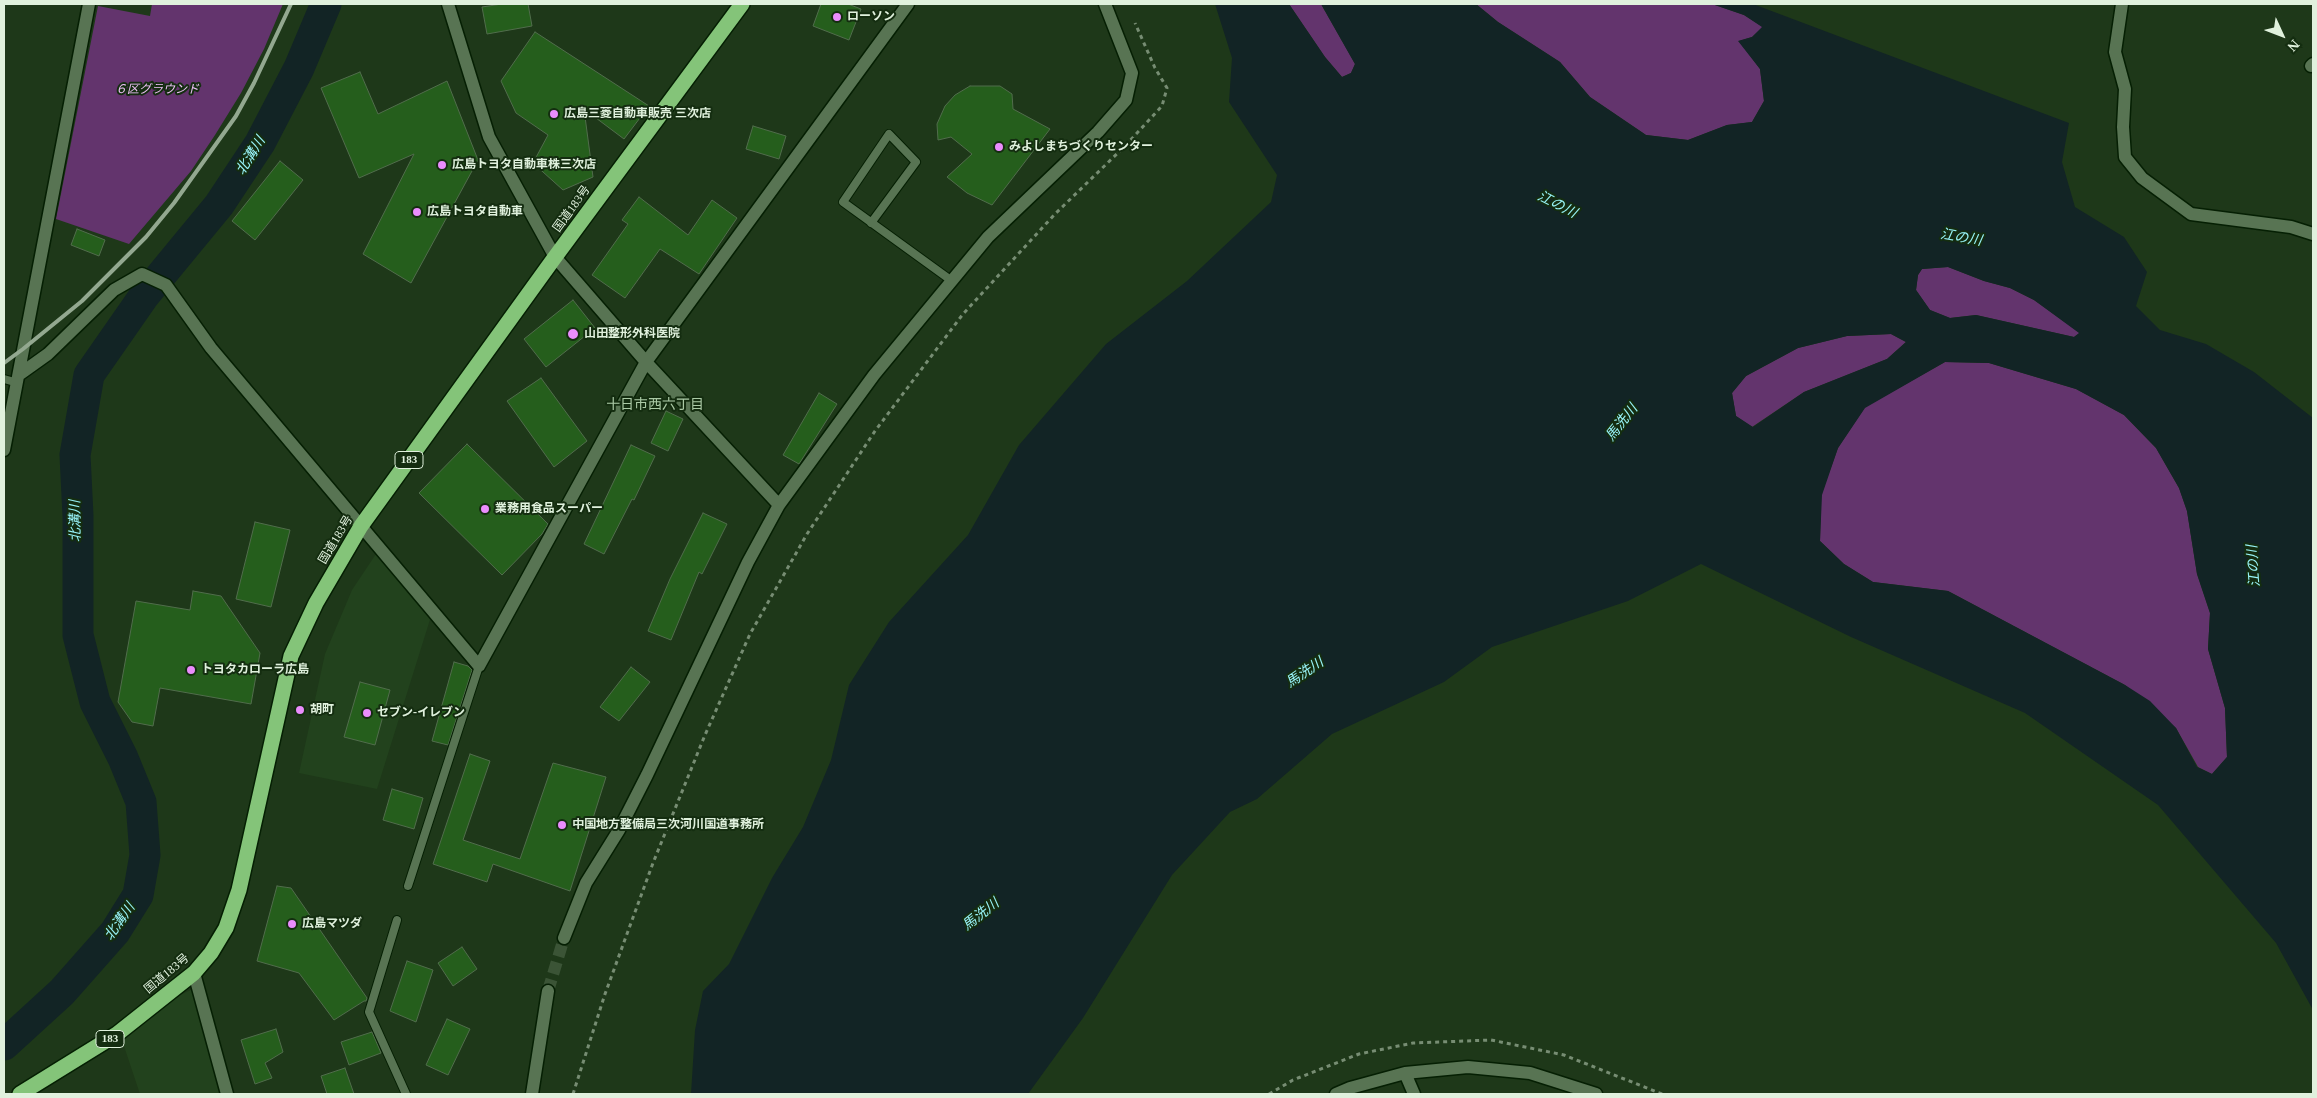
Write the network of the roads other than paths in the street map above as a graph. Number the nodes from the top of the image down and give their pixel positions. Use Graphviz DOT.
graph roads {
  1 [pos="89,4"];
  2 [pos="448,4"];
  3 [pos="742,4"];
  4 [pos="908,4"];
  5 [pos="1105,4"];
  6 [pos="2122,4"];
  7 [pos="871,223"];
  8 [pos="2313,234"];
  9 [pos="555,257"];
  10 [pos="952,281"];
  11 [pos="646,362"];
  12 [pos="4,379"];
  13 [pos="19,379"];
  14 [pos="4,450"];
  15 [pos="779,505"];
  16 [pos="361,526"];
  17 [pos="478,666"];
  18 [pos="408,886"];
  19 [pos="397,920"];
  20 [pos="564,938"];
  21 [pos="194,973"];
  22 [pos="548,991"];
  23 [pos="1405,1072"];
  24 [pos="20,1094"];
  25 [pos="227,1094"];
  26 [pos="406,1094"];
  27 [pos="532,1094"];
  28 [pos="1336,1094"];
  29 [pos="1414,1094"];
  30 [pos="1596,1094"];
  1 -- 13 [label="street"];
  2 -- 9 [label="street"];
  3 -- 9 [label="highway, 国道183号 / 183"];
  4 -- 11 [label="street"];
  5 -- 10 [label="street"];
  6 -- 8 [label="street"];
  7 -- 7 [label="lane"];
  7 -- 10 [label="lane"];
  9 -- 11 [label="street"];
  9 -- 16 [label="highway, 国道183号 / 183"];
  10 -- 15 [label="street"];
  11 -- 15 [label="street"];
  11 -- 17 [label="street"];
  12 -- 13 [label="lane"];
  13 -- 14 [label="street"];
  13 -- 16 [label="street"];
  15 -- 20 [label="street"];
  16 -- 17 [label="street"];
  16 -- 21 [label="highway, 国道183号 / 183"];
  17 -- 18 [label="lane"];
  19 -- 26 [label="lane"];
  21 -- 24 [label="highway, 国道183号 / 183"];
  21 -- 25 [label="street"];
  22 -- 27 [label="street"];
  23 -- 28 [label="street"];
  23 -- 29 [label="street"];
  23 -- 30 [label="street"];
}
